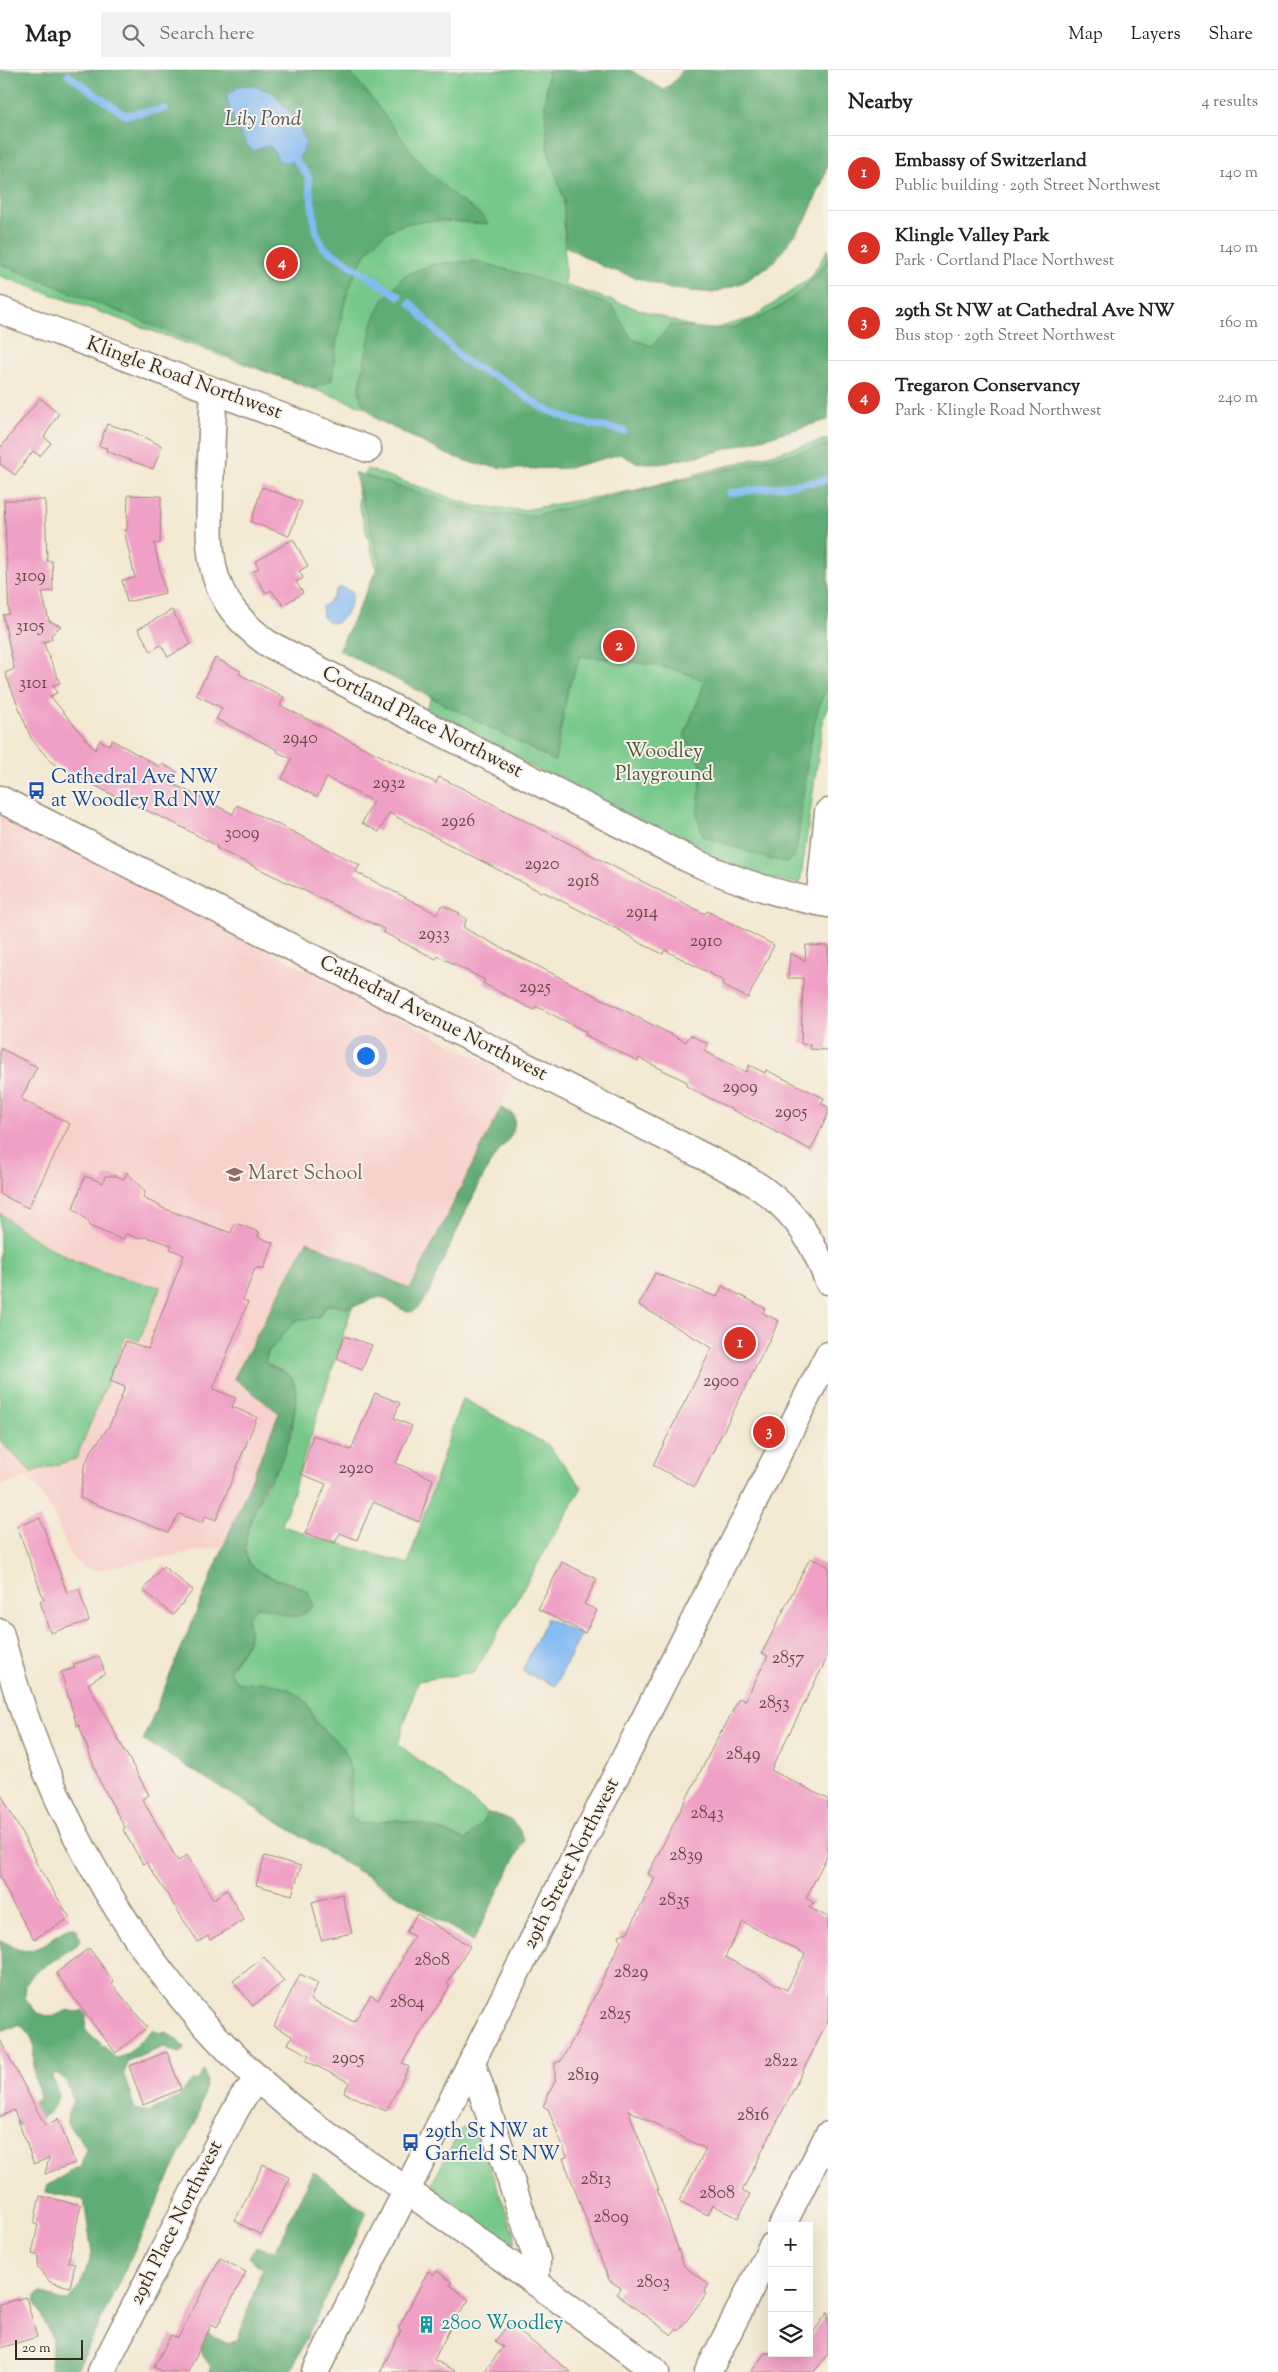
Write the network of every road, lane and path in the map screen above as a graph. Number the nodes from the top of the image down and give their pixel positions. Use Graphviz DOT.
graph roads {
  1 [pos="0,310"];
  2 [pos="214,391"];
  3 [pos="368,448"];
  4 [pos="0,799"];
  5 [pos="828,812"];
  6 [pos="824,903"];
  7 [pos="828,1281"];
  8 [pos="828,1355"];
  9 [pos="0,1632"];
  10 [pos="472,2062"];
  11 [pos="259,2078"];
  12 [pos="828,2135"];
  13 [pos="407,2191"];
  14 [pos="784,2222"];
  15 [pos="768,2254"];
  16 [pos="536,2282"];
  17 [pos="101,2372"];
  18 [pos="315,2372"];
  19 [pos="656,2372"];
  20 [pos="708,2372"];
  1 -- 2 [label="street, Klingle Road Northwest"];
  2 -- 3 [label="street, Klingle Road Northwest"];
  2 -- 6 [label="street, Cortland Place Northwest"];
  4 -- 7 [label="street, Cathedral Avenue Northwest"];
  5 -- 6 [label="street"];
  8 -- 10 [label="street, 29th Street Northwest"];
  9 -- 11 [label="street"];
  10 -- 13 [label="street, 29th Street Northwest"];
  10 -- 16 [label="street"];
  11 -- 13 [label="street"];
  11 -- 17 [label="street, 29th Place Northwest"];
  12 -- 14 [label="street"];
  13 -- 16 [label="street"];
  13 -- 18 [label="street, 29th Street Northwest"];
  15 -- 20 [label="street"];
  16 -- 19 [label="street"];
}
